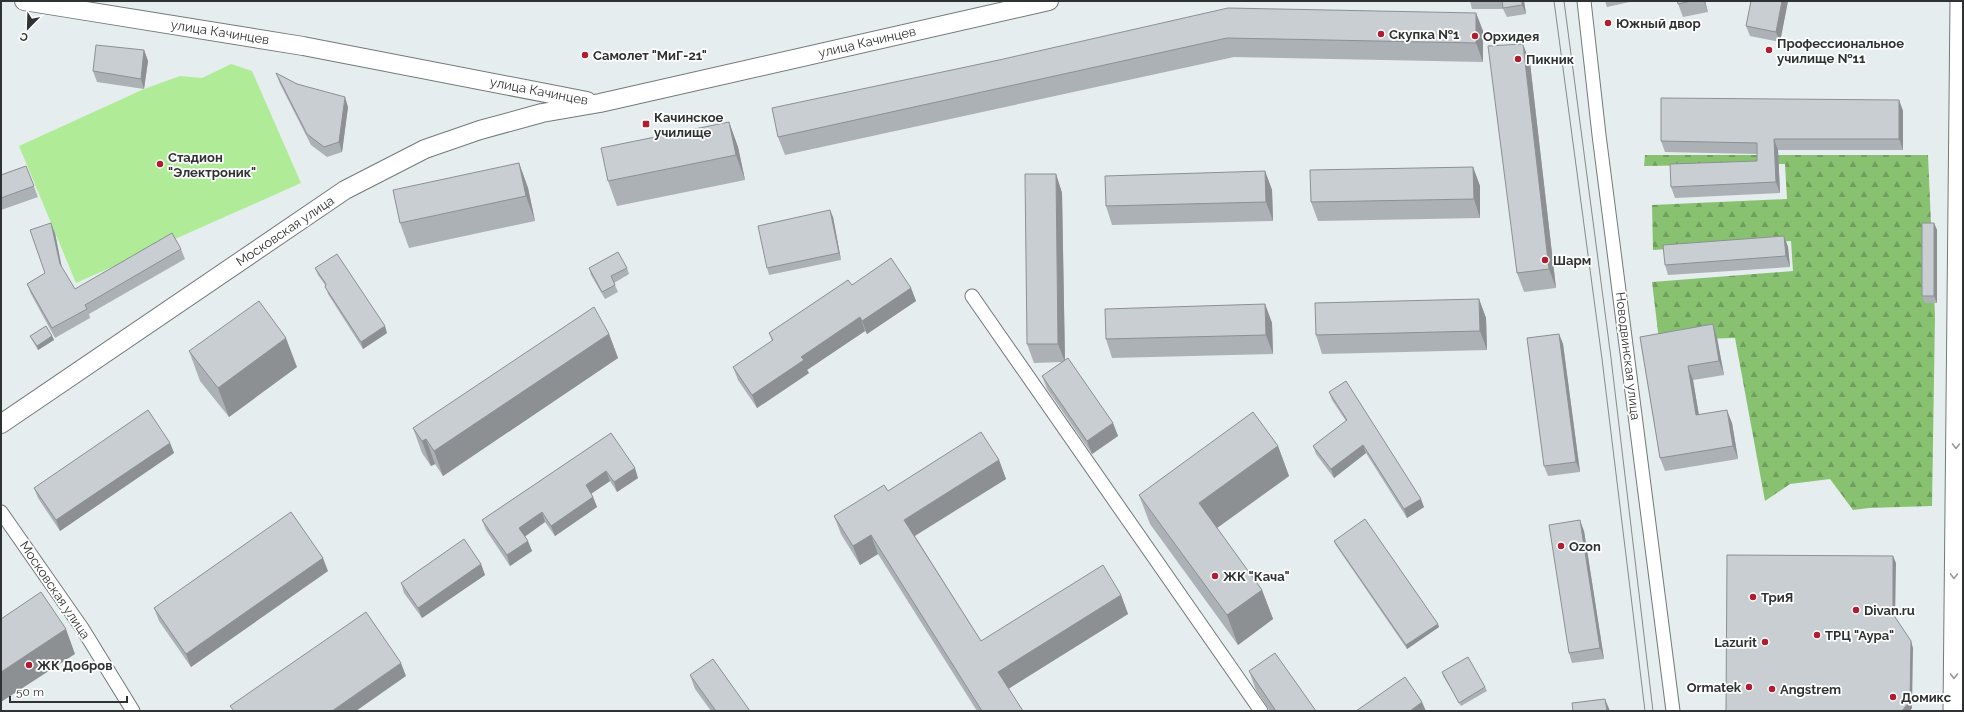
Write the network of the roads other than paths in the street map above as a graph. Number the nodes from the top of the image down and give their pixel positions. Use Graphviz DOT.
graph roads {
  1 [pos="24,1"];
  2 [pos="1049,1"];
  3 [pos="1584,1"];
  4 [pos="1961,1"];
  5 [pos="600,103"];
  6 [pos="1961,135"];
  7 [pos="972,296"];
  8 [pos="1,424"];
  9 [pos="1,512"];
  10 [pos="1958,642"];
  11 [pos="132,711"];
  12 [pos="1261,711"];
  13 [pos="1673,711"];
  14 [pos="1954,711"];
  1 -- 5 [label="main road, улица Качинцев"];
  2 -- 5 [label="main road, улица Качинцев"];
  3 -- 13 [label="street, Новодвинская улица"];
  4 -- 6 [label="highway"];
  5 -- 8 [label="main road, Московская улица"];
  6 -- 10 [label="highway, one-way"];
  7 -- 12 [label="street"];
  9 -- 11 [label="street, Московская улица"];
  10 -- 14 [label="highway, one-way"];
}
